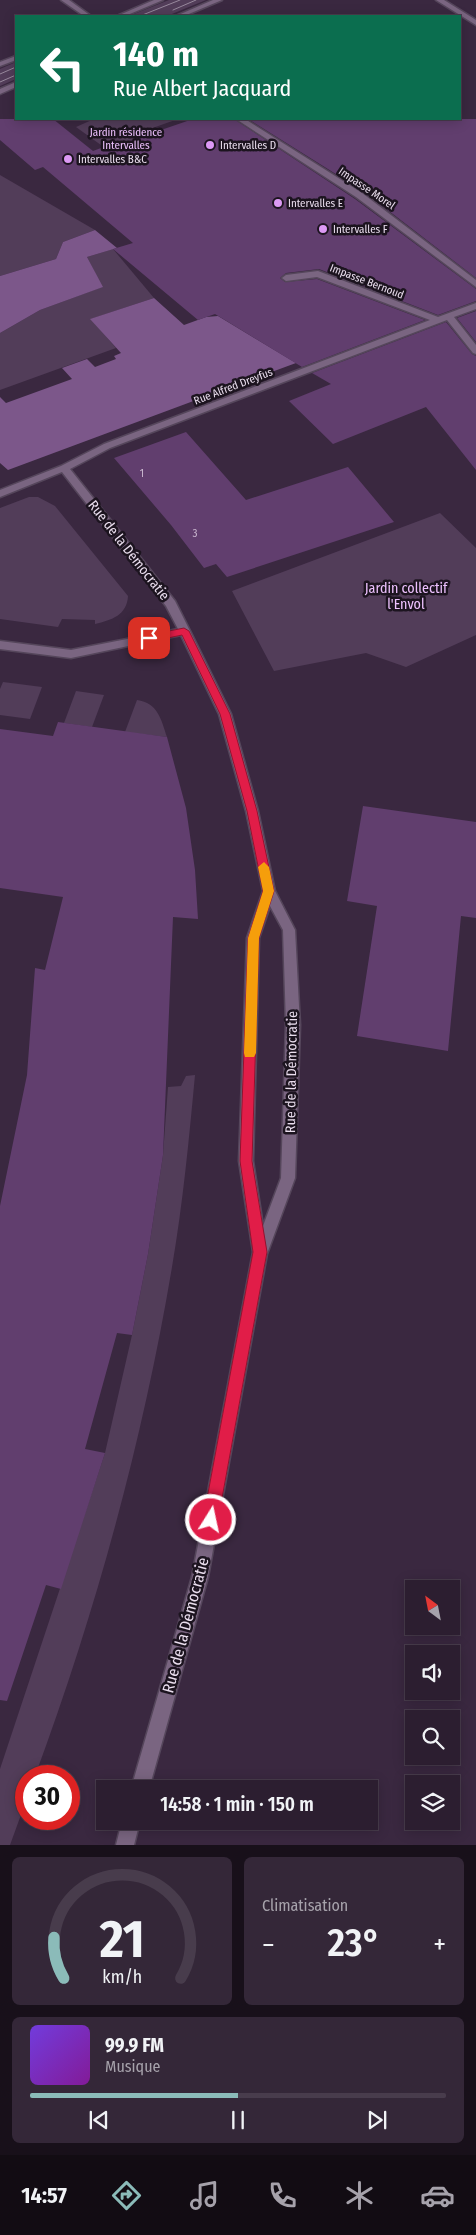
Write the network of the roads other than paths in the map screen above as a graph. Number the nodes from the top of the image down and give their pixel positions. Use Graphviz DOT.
graph roads {
  1 [pos="64,0"];
  2 [pos="160,0"];
  3 [pos="219,0"];
  4 [pos="439,0"];
  5 [pos="86,15"];
  6 [pos="122,15"];
  7 [pos="182,15"];
  8 [pos="476,23"];
  9 [pos="15,58"];
  10 [pos="0,64"];
  11 [pos="15,84"];
  12 [pos="0,92"];
  13 [pos="242,120"];
  14 [pos="286,278"];
  15 [pos="476,284"];
  16 [pos="476,306"];
  17 [pos="449,316"];
  18 [pos="438,320"];
  19 [pos="476,352"];
  20 [pos="64,468"];
  21 [pos="0,494"];
  22 [pos="184,631"];
  23 [pos="0,645"];
  24 [pos="269,891"];
  25 [pos="260,1252"];
  26 [pos="143,1780"];
  27 [pos="128,1830"];
  28 [pos="124,1845"];
  1 -- 5 [label="street"];
  2 -- 6 [label="street"];
  3 -- 7 [label="street"];
  4 -- 8 [label="street"];
  9 -- 10 [label="street"];
  11 -- 12 [label="street"];
  13 -- 15 [label="street, Impasse Morel"];
  14 -- 18 [label="street, Impasse Bernoud"];
  16 -- 17 [label="street, Rue Alfred Dreyfus"];
  17 -- 18 [label="street, Rue Alfred Dreyfus"];
  17 -- 19 [label="street"];
  18 -- 20 [label="street, Rue Alfred Dreyfus"];
  20 -- 21 [label="street, Rue Alfred Dreyfus"];
  20 -- 22 [label="street, Rue de la Démocratie"];
  22 -- 23 [label="street"];
  22 -- 24 [label="street, Rue de la Démocratie"];
  24 -- 25 [label="street, Rue de la Démocratie"];
  24 -- 25 [label="street, Rue de la Démocratie"];
  25 -- 26 [label="street, Rue de la Démocratie"];
  27 -- 28 [label="street"];
}
